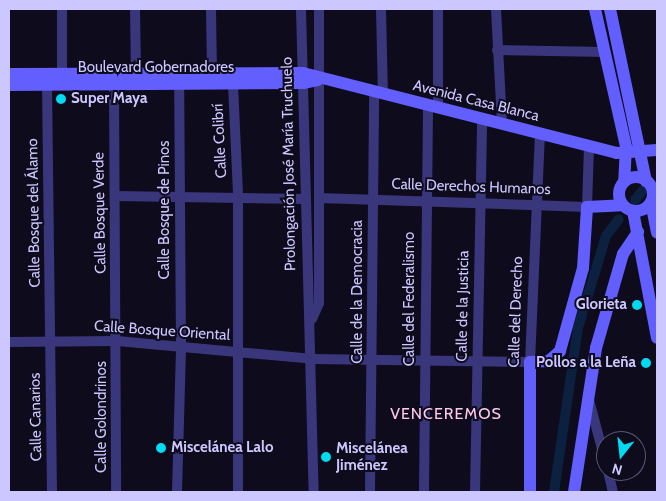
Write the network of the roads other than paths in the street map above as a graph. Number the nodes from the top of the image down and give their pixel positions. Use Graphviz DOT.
graph roads {
  1 [pos="62,9"];
  2 [pos="135,9"];
  3 [pos="210,9"];
  4 [pos="301,9"];
  5 [pos="319,9"];
  6 [pos="381,9"];
  7 [pos="438,9"];
  8 [pos="496,9"];
  9 [pos="595,9"];
  10 [pos="610,9"];
  11 [pos="497,50"];
  12 [pos="605,52"];
  13 [pos="212,73"];
  14 [pos="9,74"];
  15 [pos="62,74"];
  16 [pos="136,74"];
  17 [pos="303,78"];
  18 [pos="179,79"];
  19 [pos="318,80"];
  20 [pos="233,84"];
  21 [pos="47,85"];
  22 [pos="114,85"];
  23 [pos="9,86"];
  24 [pos="378,93"];
  25 [pos="433,107"];
  26 [pos="482,119"];
  27 [pos="502,124"];
  28 [pos="540,134"];
  29 [pos="589,146"];
  30 [pos="657,150"];
  31 [pos="641,151"];
  32 [pos="626,154"];
  33 [pos="624,181"];
  34 [pos="646,181"];
  35 [pos="653,195"];
  36 [pos="115,196"];
  37 [pos="180,196"];
  38 [pos="238,196"];
  39 [pos="319,198"];
  40 [pos="306,199"];
  41 [pos="373,201"];
  42 [pos="425,202"];
  43 [pos="479,204"];
  44 [pos="535,206"];
  45 [pos="587,207"];
  46 [pos="628,208"];
  47 [pos="638,232"];
  48 [pos="657,232"];
  49 [pos="312,319"];
  50 [pos="657,338"];
  51 [pos="50,340"];
  52 [pos="117,341"];
  53 [pos="9,342"];
  54 [pos="181,347"];
  55 [pos="240,351"];
  56 [pos="373,357"];
  57 [pos="313,358"];
  58 [pos="425,359"];
  59 [pos="477,360"];
  60 [pos="530,362"];
  61 [pos="587,391"];
  62 [pos="597,431"];
  63 [pos="52,492"];
  64 [pos="116,492"];
  65 [pos="177,492"];
  66 [pos="238,492"];
  67 [pos="314,492"];
  68 [pos="370,492"];
  69 [pos="424,492"];
  70 [pos="475,492"];
  71 [pos="530,492"];
  72 [pos="574,492"];
  1 -- 15 [label="street"];
  2 -- 16 [label="street"];
  3 -- 13 [label="street"];
  4 -- 17 [label="street, Prolongación José María Truchuelo"];
  5 -- 19 [label="street, Prolongación José María Truchuelo"];
  6 -- 24 [label="street, Calle de la Democracia"];
  7 -- 25 [label="street, Calle del Federalismo"];
  8 -- 11 [label="street"];
  9 -- 12 [label="main road"];
  10 -- 31 [label="main road"];
  11 -- 12 [label="street"];
  11 -- 27 [label="street"];
  12 -- 32 [label="main road"];
  13 -- 17 [label="main road, Boulevard Gobernadores"];
  13 -- 18 [label="main road, Boulevard Gobernadores"];
  14 -- 15 [label="main road, Boulevard Gobernadores"];
  15 -- 16 [label="main road, Boulevard Gobernadores"];
  16 -- 18 [label="main road, Boulevard Gobernadores"];
  17 -- 19 [label="main road, Avenida Casa Blanca"];
  17 -- 20 [label="main road, Boulevard Gobernadores"];
  17 -- 40 [label="street, Prolongación José María Truchuelo"];
  18 -- 20 [label="main road, Boulevard Gobernadores"];
  18 -- 22 [label="main road, Boulevard Gobernadores"];
  18 -- 37 [label="street, Calle Bosque de Pinos"];
  19 -- 24 [label="main road, Avenida Casa Blanca"];
  19 -- 39 [label="street, Prolongación José María Truchuelo"];
  20 -- 38 [label="street, Calle Colibrí"];
  21 -- 22 [label="main road, Boulevard Gobernadores"];
  21 -- 23 [label="main road, Boulevard Gobernadores"];
  21 -- 51 [label="street, Calle Bosque del Álamo"];
  22 -- 36 [label="street, Calle Bosque Verde"];
  24 -- 25 [label="main road, Avenida Casa Blanca"];
  24 -- 41 [label="street, Calle de la Democracia"];
  25 -- 26 [label="main road, Avenida Casa Blanca"];
  25 -- 42 [label="street, Calle del Federalismo"];
  26 -- 27 [label="main road, Avenida Casa Blanca"];
  26 -- 43 [label="street, Calle de la Justicia"];
  27 -- 28 [label="main road, Avenida Casa Blanca"];
  28 -- 29 [label="main road, Avenida Casa Blanca"];
  28 -- 44 [label="street, Calle del Derecho"];
  29 -- 32 [label="main road, Avenida Casa Blanca"];
  29 -- 45 [label="street"];
  30 -- 31 [label="main road"];
  31 -- 32 [label="main road"];
  31 -- 34 [label="main road"];
  32 -- 33 [label="main road"];
  33 -- 34 [label="main road"];
  33 -- 46 [label="main road"];
  34 -- 35 [label="main road"];
  35 -- 46 [label="main road"];
  35 -- 48 [label="main road"];
  36 -- 37 [label="street"];
  36 -- 52 [label="street, Calle Bosque Verde"];
  37 -- 38 [label="street"];
  37 -- 54 [label="street, Calle Bosque de Pinos"];
  38 -- 40 [label="street"];
  38 -- 55 [label="street, Calle Colibrí"];
  39 -- 41 [label="street, Calle Derechos Humanos"];
  39 -- 49 [label="street, Prolongación José María Truchuelo"];
  40 -- 49 [label="street, Prolongación José María Truchuelo"];
  41 -- 42 [label="street, Calle Derechos Humanos"];
  41 -- 56 [label="street, Calle de la Democracia"];
  42 -- 43 [label="street, Calle Derechos Humanos"];
  42 -- 58 [label="street, Calle del Federalismo"];
  43 -- 44 [label="street, Calle Derechos Humanos"];
  43 -- 59 [label="street, Calle de la Justicia"];
  44 -- 45 [label="street, Calle Derechos Humanos"];
  44 -- 60 [label="street, Calle del Derecho"];
  45 -- 46 [label="main road, Calle Derechos Humanos"];
  45 -- 60 [label="main road"];
  46 -- 47 [label="main road"];
  47 -- 50 [label="main road"];
  47 -- 61 [label="main road"];
  49 -- 57 [label="street, Prolongación José María Truchuelo"];
  51 -- 52 [label="street, Calle Bosque Oriental"];
  51 -- 53 [label="street, Calle Bosque Oriental"];
  51 -- 63 [label="street, Calle Canarios"];
  52 -- 54 [label="street, Calle Bosque Oriental"];
  52 -- 64 [label="street, Calle Golondrinos"];
  54 -- 55 [label="street, Calle Bosque Oriental"];
  54 -- 65 [label="street, Calle Bosque de Pinos"];
  55 -- 57 [label="street, Calle Bosque Oriental"];
  55 -- 66 [label="street, Calle Colibrí"];
  56 -- 57 [label="street, Calle Bosque Oriental"];
  56 -- 58 [label="street, Calle Bosque Oriental"];
  56 -- 68 [label="street, Calle de la Democracia"];
  57 -- 67 [label="street, Prolongación José María Truchuelo"];
  58 -- 59 [label="street, Calle Bosque Oriental"];
  58 -- 69 [label="street, Calle del Federalismo"];
  59 -- 60 [label="street, Calle Bosque Oriental"];
  59 -- 70 [label="street, Calle de la Justicia"];
  60 -- 71 [label="main road, Calle del Derecho"];
  61 -- 62 [label="street"];
  61 -- 72 [label="main road"];
}
